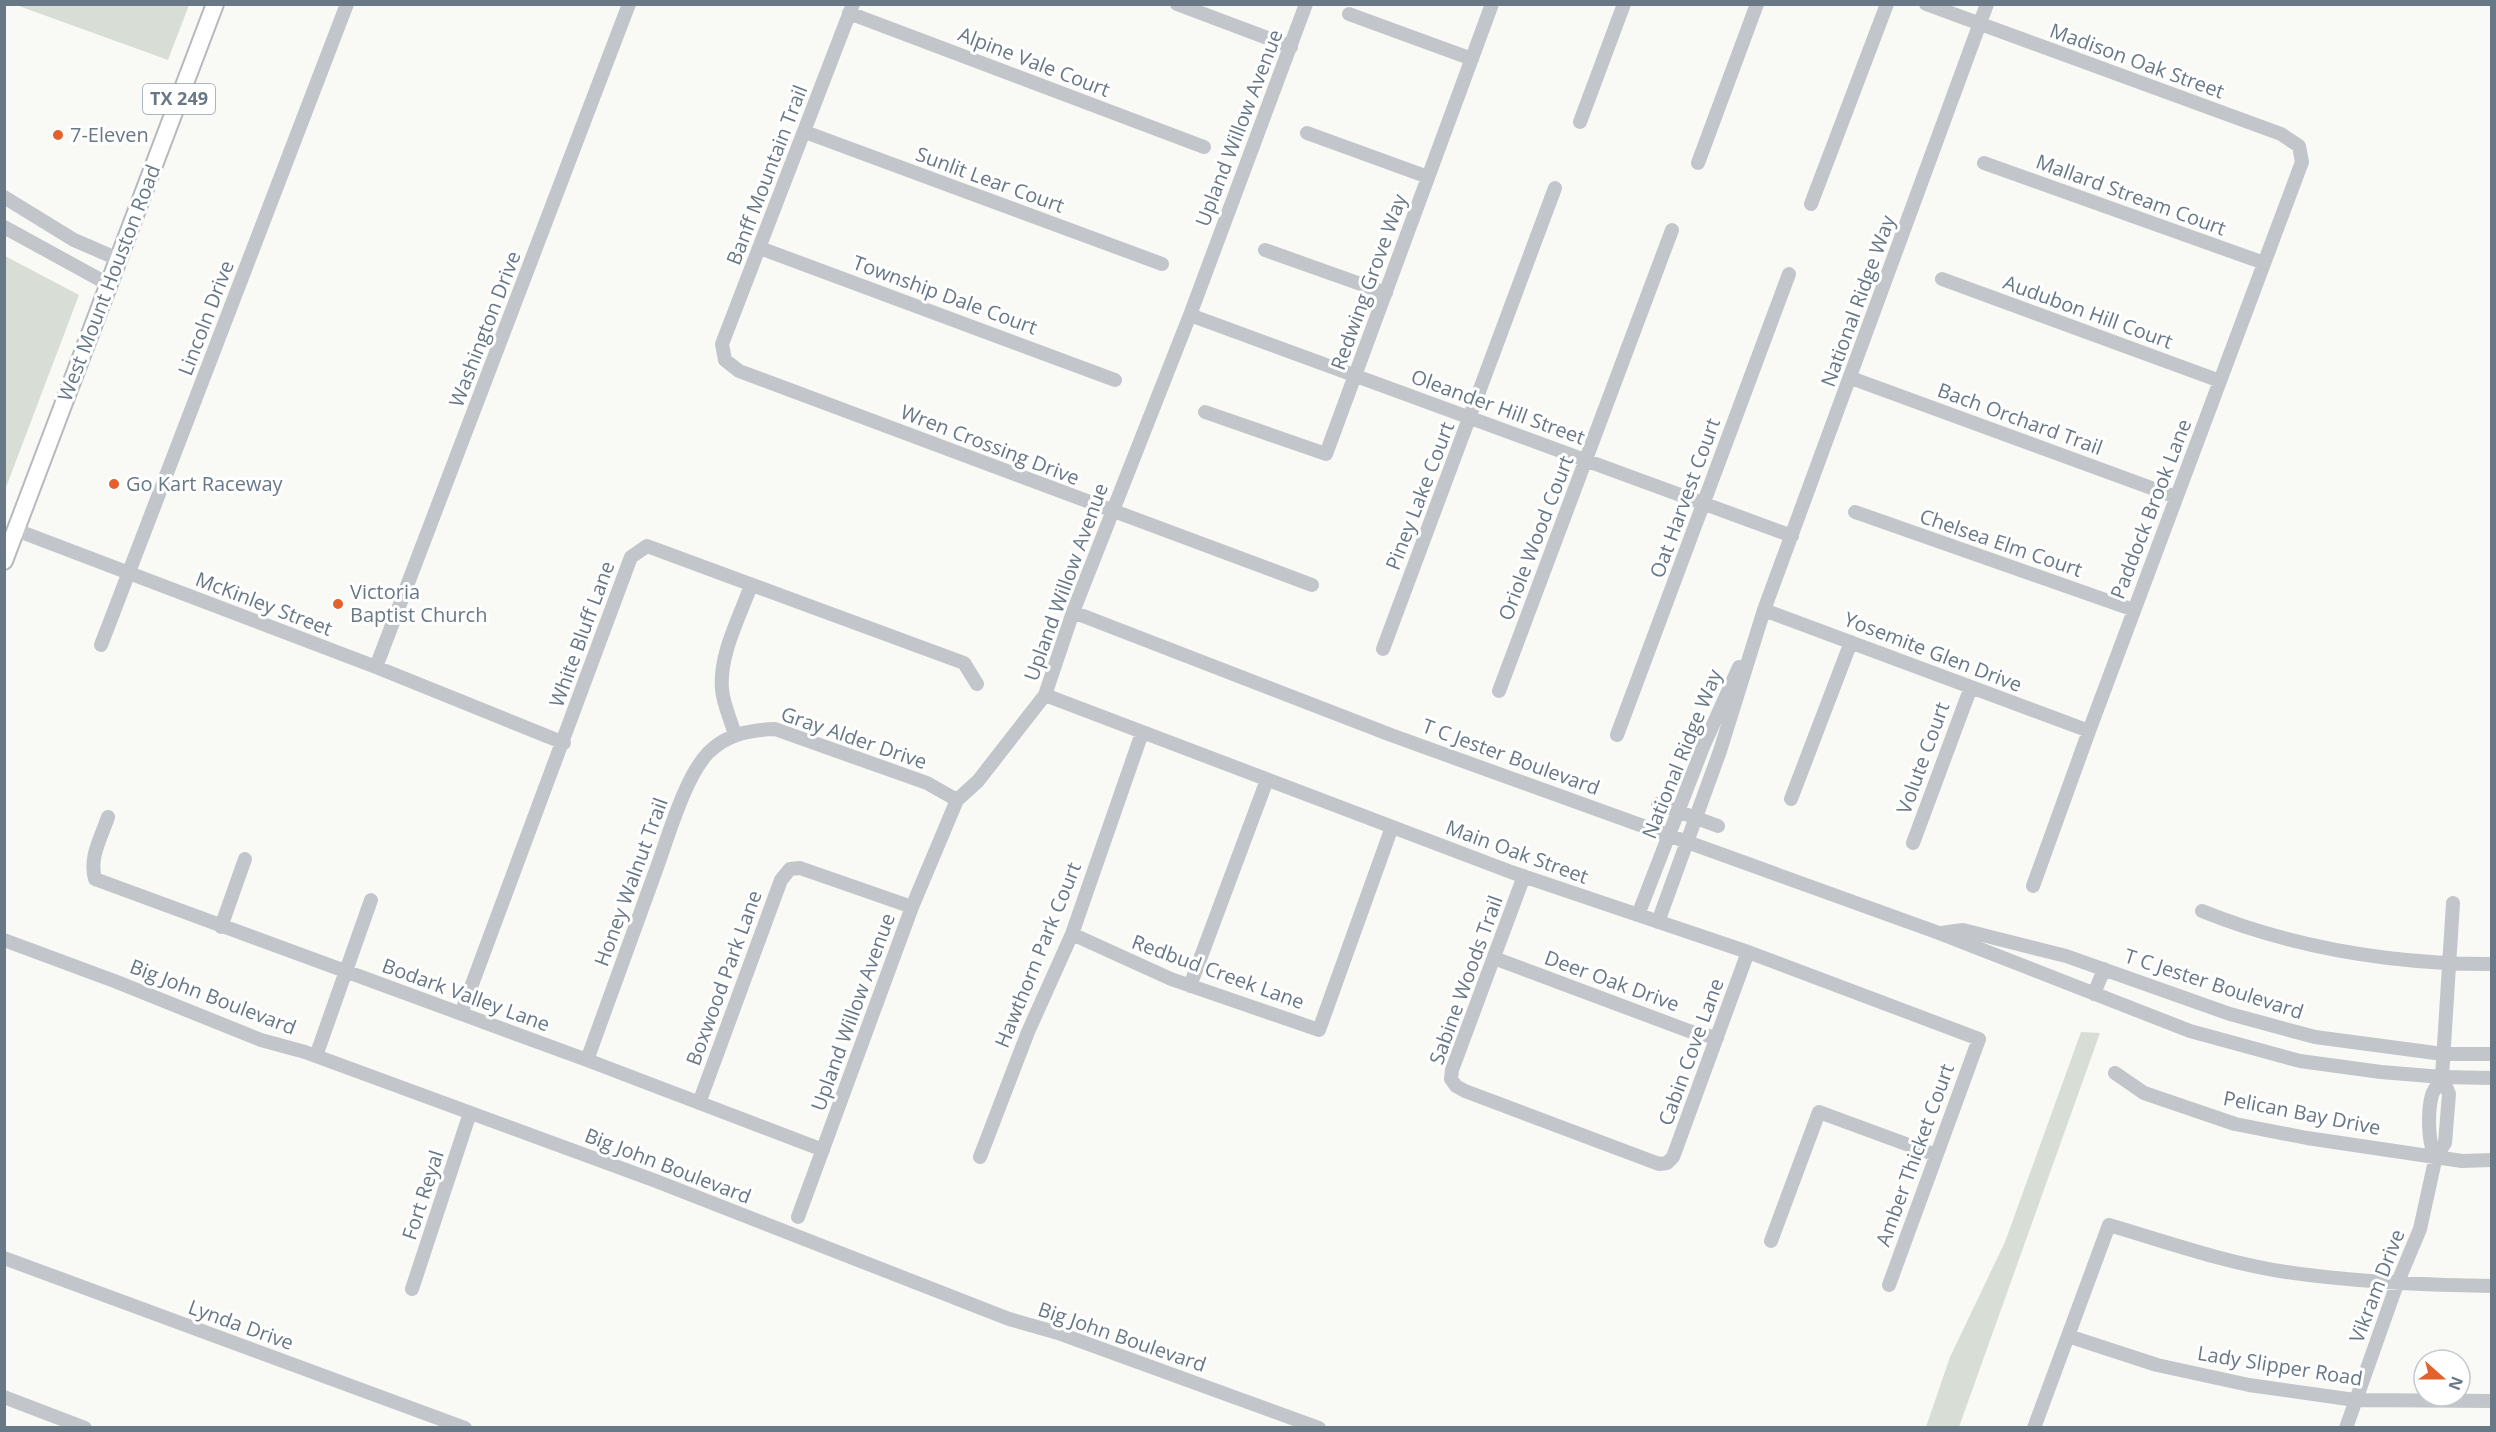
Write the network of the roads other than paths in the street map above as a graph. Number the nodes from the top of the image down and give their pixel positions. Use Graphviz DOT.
graph roads {
  1 [pos="215,4"];
  2 [pos="347,4"];
  3 [pos="629,4"];
  4 [pos="1177,4"];
  5 [pos="1306,4"];
  6 [pos="1492,4"];
  7 [pos="1624,4"];
  8 [pos="1756,4"];
  9 [pos="1887,4"];
  10 [pos="1926,4"];
  11 [pos="1987,4"];
  12 [pos="851,9"];
  13 [pos="1349,14"];
  14 [pos="1980,24"];
  15 [pos="1291,47"];
  16 [pos="1472,59"];
  17 [pos="1580,122"];
  18 [pos="805,132"];
  19 [pos="1307,133"];
  20 [pos="2299,146"];
  21 [pos="1204,147"];
  22 [pos="1984,163"];
  23 [pos="1698,164"];
  24 [pos="1428,177"];
  25 [pos="1555,188"];
  26 [pos="4,197"];
  27 [pos="1811,204"];
  28 [pos="4,227"];
  29 [pos="1672,230"];
  30 [pos="760,248"];
  31 [pos="1265,250"];
  32 [pos="118,259"];
  33 [pos="2264,263"];
  34 [pos="1162,264"];
  35 [pos="1789,274"];
  36 [pos="1942,279"];
  37 [pos="108,284"];
  38 [pos="1386,293"];
  39 [pos="1190,315"];
  40 [pos="726,360"];
  41 [pos="1355,375"];
  42 [pos="1851,378"];
  43 [pos="1115,380"];
  44 [pos="2220,381"];
  45 [pos="1205,412"];
  46 [pos="1471,417"];
  47 [pos="1586,460"];
  48 [pos="2176,496"];
  49 [pos="1704,504"];
  50 [pos="1112,511"];
  51 [pos="1855,512"];
  52 [pos="16,530"];
  53 [pos="1792,536"];
  54 [pos="4,561"];
  55 [pos="128,573"];
  56 [pos="751,585"];
  57 [pos="1312,585"];
  58 [pos="1764,610"];
  59 [pos="2134,610"];
  60 [pos="1073,612"];
  61 [pos="1851,642"];
  62 [pos="101,645"];
  63 [pos="1383,649"];
  64 [pos="376,667"];
  65 [pos="977,684"];
  66 [pos="1971,687"];
  67 [pos="1499,691"];
  68 [pos="1045,695"];
  69 [pos="2089,731"];
  70 [pos="1142,733"];
  71 [pos="735,735"];
  72 [pos="1617,735"];
  73 [pos="564,743"];
  74 [pos="1267,780"];
  75 [pos="1791,799"];
  76 [pos="957,800"];
  77 [pos="1658,804"];
  78 [pos="1678,811"];
  79 [pos="108,818"];
  80 [pos="1695,818"];
  81 [pos="1718,826"];
  82 [pos="1392,827"];
  83 [pos="1669,835"];
  84 [pos="1687,841"];
  85 [pos="1913,843"];
  86 [pos="245,859"];
  87 [pos="1524,876"];
  88 [pos="2033,886"];
  89 [pos="371,900"];
  90 [pos="2453,903"];
  91 [pos="912,907"];
  92 [pos="2202,911"];
  93 [pos="1638,915"];
  94 [pos="1658,922"];
  95 [pos="221,927"];
  96 [pos="1939,933"];
  97 [pos="1072,934"];
  98 [pos="4,940"];
  99 [pos="1748,952"];
  100 [pos="1494,958"];
  101 [pos="2451,964"];
  102 [pos="2492,964"];
  103 [pos="2104,969"];
  104 [pos="347,972"];
  105 [pos="1190,986"];
  106 [pos="2094,994"];
  107 [pos="461,1014"];
  108 [pos="1718,1038"];
  109 [pos="1979,1039"];
  110 [pos="2443,1054"];
  111 [pos="2492,1054"];
  112 [pos="316,1056"];
  113 [pos="587,1060"];
  114 [pos="2115,1073"];
  115 [pos="2442,1077"];
  116 [pos="2492,1078"];
  117 [pos="699,1103"];
  118 [pos="470,1113"];
  119 [pos="823,1150"];
  120 [pos="1936,1155"];
  121 [pos="2436,1156"];
  122 [pos="980,1157"];
  123 [pos="2492,1160"];
  124 [pos="1667,1163"];
  125 [pos="798,1217"];
  126 [pos="1771,1241"];
  127 [pos="4,1258"];
  128 [pos="2397,1284"];
  129 [pos="1889,1285"];
  130 [pos="2492,1286"];
  131 [pos="412,1289"];
  132 [pos="2068,1336"];
  133 [pos="4,1397"];
  134 [pos="2355,1400"];
  135 [pos="2492,1401"];
  136 [pos="86,1428"];
  137 [pos="465,1428"];
  138 [pos="1318,1428"];
  139 [pos="2034,1428"];
  140 [pos="2346,1428"];
  1 -- 32 [label="main road, West Mount Houston Road / TX 249"];
  2 -- 55 [label="street, Lincoln Drive"];
  3 -- 64 [label="street, Washington Drive"];
  4 -- 15 [label="street"];
  5 -- 15 [label="street, Upland Willow Avenue"];
  6 -- 16 [label="street, Redwing Grove Way"];
  7 -- 17 [label="street"];
  8 -- 23 [label="street"];
  9 -- 27 [label="street"];
  10 -- 14 [label="street, Madison Oak Street"];
  11 -- 14 [label="street, National Ridge Way"];
  12 -- 18 [label="street, Banff Mountain Trail"];
  12 -- 21 [label="street, Alpine Vale Court"];
  13 -- 16 [label="street"];
  14 -- 20 [label="street, Madison Oak Street"];
  14 -- 42 [label="street, National Ridge Way"];
  15 -- 39 [label="street, Upland Willow Avenue"];
  16 -- 24 [label="street, Redwing Grove Way"];
  18 -- 30 [label="street, Banff Mountain Trail"];
  18 -- 34 [label="street, Sunlit Lear Court"];
  19 -- 24 [label="street"];
  20 -- 33 [label="street, Paddock Brook Lane"];
  22 -- 33 [label="street, Mallard Stream Court"];
  24 -- 38 [label="street, Redwing Grove Way"];
  25 -- 46 [label="street, Piney Lake Court"];
  26 -- 32 [label="street"];
  28 -- 37 [label="street"];
  29 -- 47 [label="street, Oriole Wood Court"];
  30 -- 40 [label="street, Banff Mountain Trail"];
  30 -- 43 [label="street, Township Dale Court"];
  31 -- 38 [label="street"];
  32 -- 37 [label="main road, West Mount Houston Road / TX 249"];
  33 -- 44 [label="street, Paddock Brook Lane"];
  35 -- 49 [label="street, Oat Harvest Court"];
  36 -- 44 [label="street, Audubon Hill Court"];
  37 -- 52 [label="main road, West Mount Houston Road / TX 249"];
  38 -- 41 [label="street, Redwing Grove Way"];
  39 -- 41 [label="street, Oleander Hill Street"];
  39 -- 50 [label="street, Upland Willow Avenue"];
  40 -- 50 [label="street, Wren Crossing Drive"];
  41 -- 45 [label="street, Redwing Grove Way"];
  41 -- 46 [label="street, Oleander Hill Street"];
  42 -- 48 [label="street, Bach Orchard Trail"];
  42 -- 53 [label="street, National Ridge Way"];
  44 -- 48 [label="street, Paddock Brook Lane"];
  46 -- 47 [label="street, Oleander Hill Street"];
  46 -- 63 [label="street, Piney Lake Court"];
  47 -- 49 [label="street, Oleander Hill Street"];
  47 -- 67 [label="street, Oriole Wood Court"];
  48 -- 59 [label="street, Paddock Brook Lane"];
  49 -- 53 [label="street, Oleander Hill Street"];
  49 -- 72 [label="street, Oat Harvest Court"];
  50 -- 57 [label="street, Wren Crossing Drive"];
  50 -- 60 [label="street, Upland Willow Avenue"];
  51 -- 59 [label="street, Chelsea Elm Court"];
  52 -- 54 [label="main road, West Mount Houston Road / TX 249"];
  52 -- 55 [label="street, McKinley Street"];
  53 -- 58 [label="street, National Ridge Way"];
  55 -- 62 [label="street, Lincoln Drive"];
  55 -- 64 [label="street, McKinley Street"];
  56 -- 65 [label="street, White Bluff Lane"];
  56 -- 71 [label="street"];
  56 -- 73 [label="street, White Bluff Lane"];
  58 -- 61 [label="street, Yosemite Glen Drive"];
  58 -- 78 [label="street, National Ridge Way"];
  58 -- 80 [label="street, National Ridge Way"];
  59 -- 69 [label="street, Paddock Brook Lane"];
  60 -- 68 [label="street, Upland Willow Avenue"];
  60 -- 83 [label="street, T C Jester Boulevard"];
  61 -- 66 [label="street, Yosemite Glen Drive"];
  61 -- 75 [label="street"];
  64 -- 73 [label="street, McKinley Street"];
  66 -- 69 [label="street, Yosemite Glen Drive"];
  66 -- 85 [label="street, Volute Court"];
  68 -- 70 [label="street, Main Oak Street"];
  68 -- 76 [label="street, Upland Willow Avenue"];
  69 -- 88 [label="street, Paddock Brook Lane"];
  70 -- 74 [label="street, Main Oak Street"];
  70 -- 97 [label="street, Hawthorn Park Court"];
  71 -- 76 [label="street, Gray Alder Drive"];
  71 -- 113 [label="street, Honey Walnut Trail"];
  73 -- 107 [label="street, White Bluff Lane"];
  74 -- 82 [label="street, Main Oak Street"];
  74 -- 105 [label="street"];
  76 -- 91 [label="street, Upland Willow Avenue"];
  77 -- 78 [label="street"];
  78 -- 80 [label="street"];
  78 -- 83 [label="street, National Ridge Way"];
  79 -- 95 [label="street, Bodark Valley Lane"];
  80 -- 81 [label="street"];
  80 -- 84 [label="street, National Ridge Way"];
  82 -- 87 [label="street, Main Oak Street"];
  82 -- 105 [label="street, Redbud Creek Lane"];
  83 -- 84 [label="street, T C Jester Boulevard"];
  83 -- 93 [label="street, National Ridge Way"];
  84 -- 94 [label="street, National Ridge Way"];
  84 -- 96 [label="street, T C Jester Boulevard"];
  86 -- 95 [label="street"];
  87 -- 93 [label="street, Main Oak Street"];
  87 -- 100 [label="street, Sabine Woods Trail"];
  89 -- 104 [label="street"];
  90 -- 101 [label="street, Vikram Drive"];
  91 -- 117 [label="street, Boxwood Park Lane"];
  91 -- 119 [label="street, Upland Willow Avenue"];
  92 -- 101 [label="street"];
  93 -- 94 [label="street, Main Oak Street"];
  94 -- 99 [label="street, Main Oak Street"];
  95 -- 104 [label="street, Bodark Valley Lane"];
  96 -- 103 [label="street, T C Jester Boulevard"];
  96 -- 106 [label="street, T C Jester Boulevard"];
  97 -- 105 [label="street, Redbud Creek Lane"];
  97 -- 122 [label="street, Hawthorn Park Court"];
  98 -- 112 [label="street, Big John Boulevard"];
  99 -- 108 [label="street, Cabin Cove Lane"];
  99 -- 109 [label="street, Main Oak Street"];
  100 -- 108 [label="street, Deer Oak Drive"];
  100 -- 124 [label="street, Sabine Woods Trail"];
  101 -- 102 [label="street"];
  101 -- 110 [label="street, Vikram Drive"];
  103 -- 106 [label="street, T C Jester Boulevard"];
  103 -- 110 [label="street, T C Jester Boulevard"];
  104 -- 107 [label="street, Bodark Valley Lane"];
  104 -- 112 [label="street"];
  106 -- 115 [label="street, T C Jester Boulevard"];
  107 -- 113 [label="street, Bodark Valley Lane"];
  108 -- 124 [label="street, Cabin Cove Lane"];
  109 -- 120 [label="street, Amber Thicket Court"];
  110 -- 111 [label="street, T C Jester Boulevard"];
  110 -- 115 [label="street, Vikram Drive"];
  112 -- 118 [label="street, Big John Boulevard"];
  113 -- 117 [label="street, Bodark Valley Lane"];
  114 -- 121 [label="street, Pelican Bay Drive"];
  115 -- 116 [label="street, T C Jester Boulevard"];
  115 -- 121 [label="street, Vikram Drive"];
  117 -- 119 [label="street, Bodark Valley Lane"];
  118 -- 131 [label="street, Fort Reyal"];
  118 -- 138 [label="street, Big John Boulevard"];
  119 -- 125 [label="street, Upland Willow Avenue"];
  120 -- 126 [label="street"];
  120 -- 129 [label="street, Amber Thicket Court"];
  121 -- 123 [label="street, Pelican Bay Drive"];
  121 -- 128 [label="street, Vikram Drive"];
  127 -- 137 [label="street, Lynda Drive"];
  128 -- 130 [label="street"];
  128 -- 132 [label="street"];
  128 -- 134 [label="street, Vikram Drive"];
  132 -- 134 [label="street, Lady Slipper Road"];
  132 -- 139 [label="street"];
  133 -- 136 [label="street"];
  134 -- 135 [label="street, Lady Slipper Road"];
  134 -- 140 [label="street, Vikram Drive"];
}
